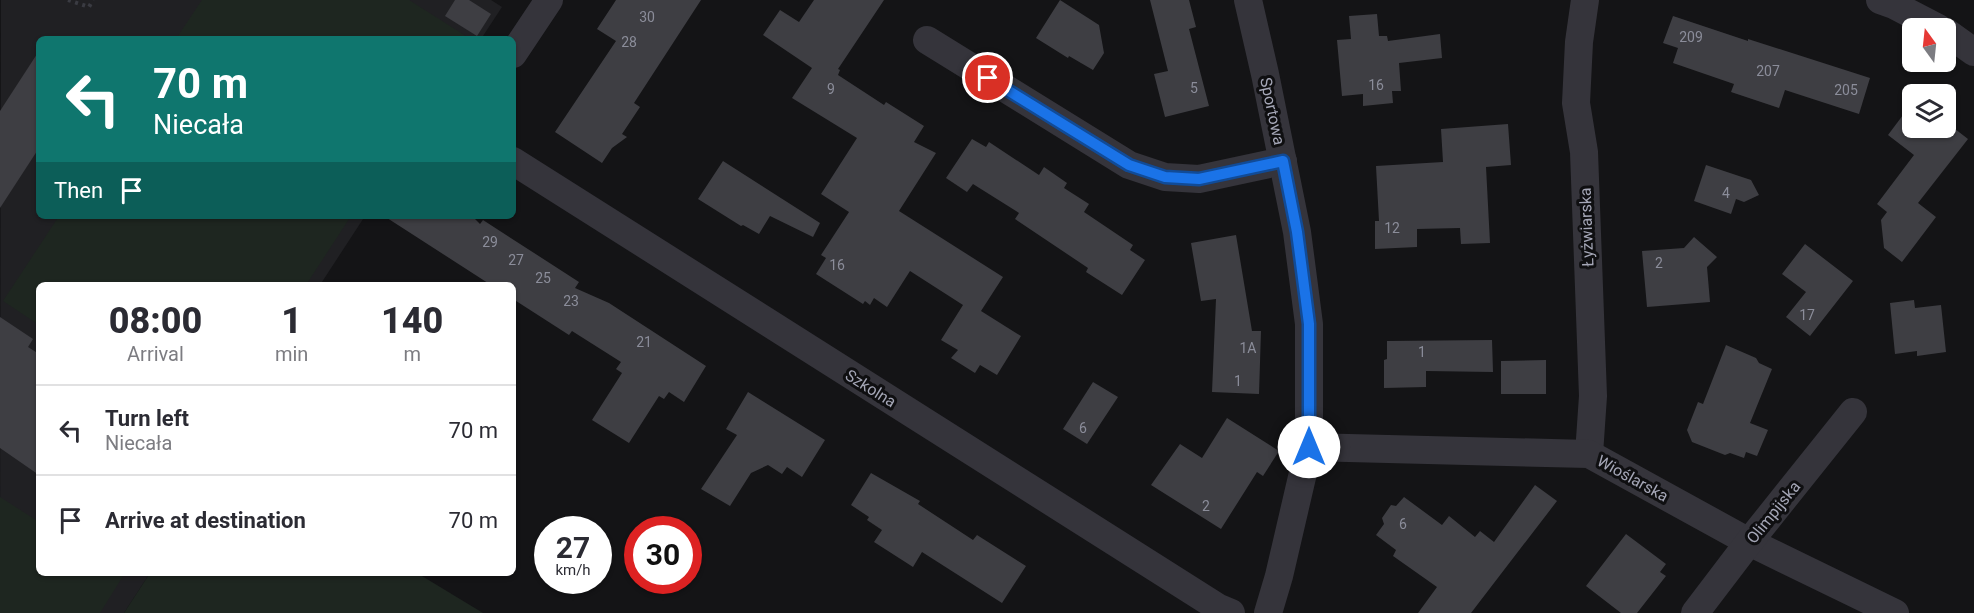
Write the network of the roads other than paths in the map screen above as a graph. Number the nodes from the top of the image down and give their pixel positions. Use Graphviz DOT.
graph roads {
  1 [pos="549,0"];
  2 [pos="1248,0"];
  3 [pos="1585,0"];
  4 [pos="1880,0"];
  5 [pos="1919,18"];
  6 [pos="1956,39"];
  7 [pos="927,40"];
  8 [pos="516,50"];
  9 [pos="1974,52"];
  10 [pos="1283,161"];
  11 [pos="516,163"];
  12 [pos="1853,412"];
  13 [pos="1309,447"];
  14 [pos="1589,454"];
  15 [pos="1749,542"];
  16 [pos="1231,613"];
  17 [pos="1268,613"];
  18 [pos="1695,613"];
  19 [pos="1895,613"];
  1 -- 8 [label="street"];
  2 -- 10 [label="street, Sportowa"];
  3 -- 14 [label="street, Łyżwiarska"];
  4 -- 5 [label="street"];
  6 -- 9 [label="street"];
  7 -- 10 [label="street"];
  10 -- 13 [label="street, Sportowa"];
  11 -- 16 [label="street, Szkolna"];
  12 -- 15 [label="street, Olimpijska"];
  13 -- 14 [label="street, Wioślarska"];
  13 -- 17 [label="street, Sportowa"];
  14 -- 15 [label="street, Wioślarska"];
  15 -- 18 [label="street, Olimpijska"];
  15 -- 19 [label="street, Wioślarska"];
}
